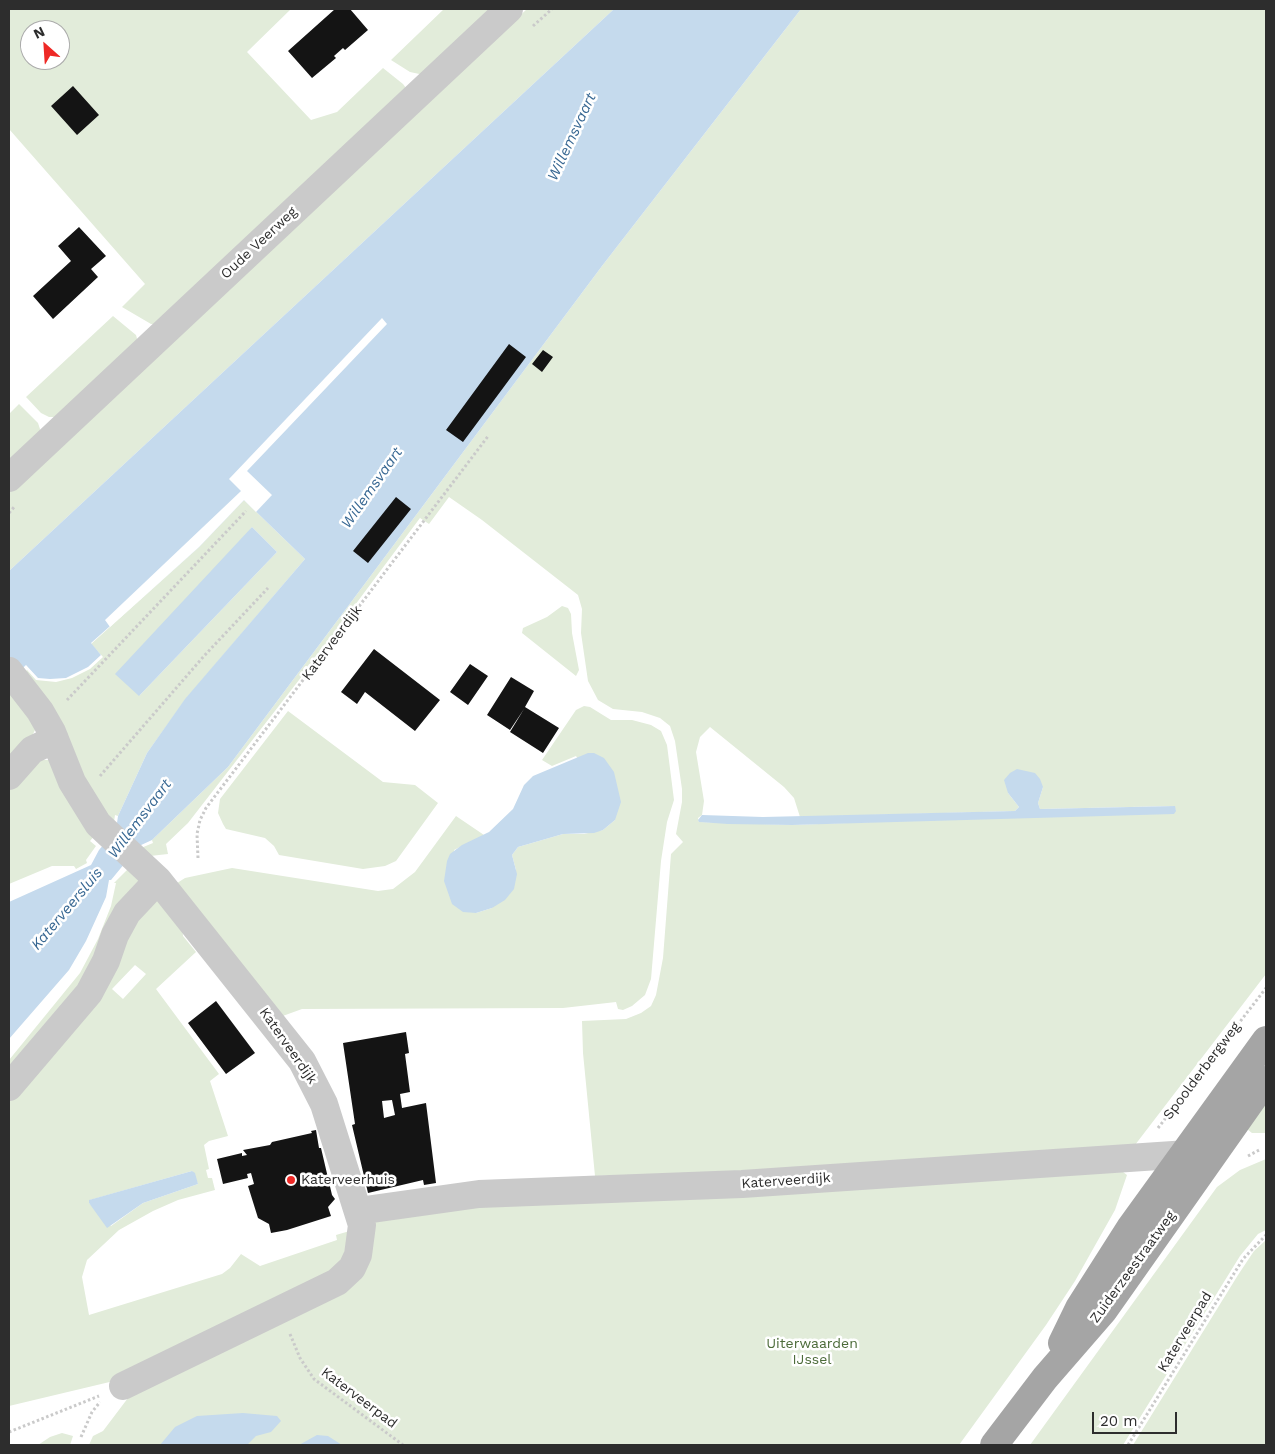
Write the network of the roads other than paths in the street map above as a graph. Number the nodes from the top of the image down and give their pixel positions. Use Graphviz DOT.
graph roads {
  1 [pos="509,9"];
  2 [pos="9,478"];
  3 [pos="14,677"];
  4 [pos="55,739"];
  5 [pos="9,776"];
  6 [pos="158,880"];
  7 [pos="1266,1040"];
  8 [pos="1266,1080"];
  9 [pos="9,1088"];
  10 [pos="1214,1152"];
  11 [pos="1181,1155"];
  12 [pos="358,1211"];
  13 [pos="1044,1378"];
  14 [pos="123,1386"];
  15 [pos="994,1445"];
  1 -- 2 [label="street, Oude Veerweg"];
  3 -- 4 [label="street, Katerveerdijk"];
  4 -- 5 [label="street"];
  4 -- 6 [label="street, Katerveerdijk"];
  6 -- 9 [label="street"];
  6 -- 12 [label="street, Katerveerdijk"];
  7 -- 11 [label="main road"];
  8 -- 10 [label="main road"];
  10 -- 11 [label="street, Katerveerdijk"];
  10 -- 13 [label="main road, Zuiderzeestraatweg"];
  11 -- 12 [label="street, Katerveerdijk"];
  11 -- 13 [label="main road, Zuiderzeestraatweg"];
  12 -- 14 [label="street, Katerveerdijk"];
  13 -- 15 [label="main road, Zuiderzeestraatweg"];
}
